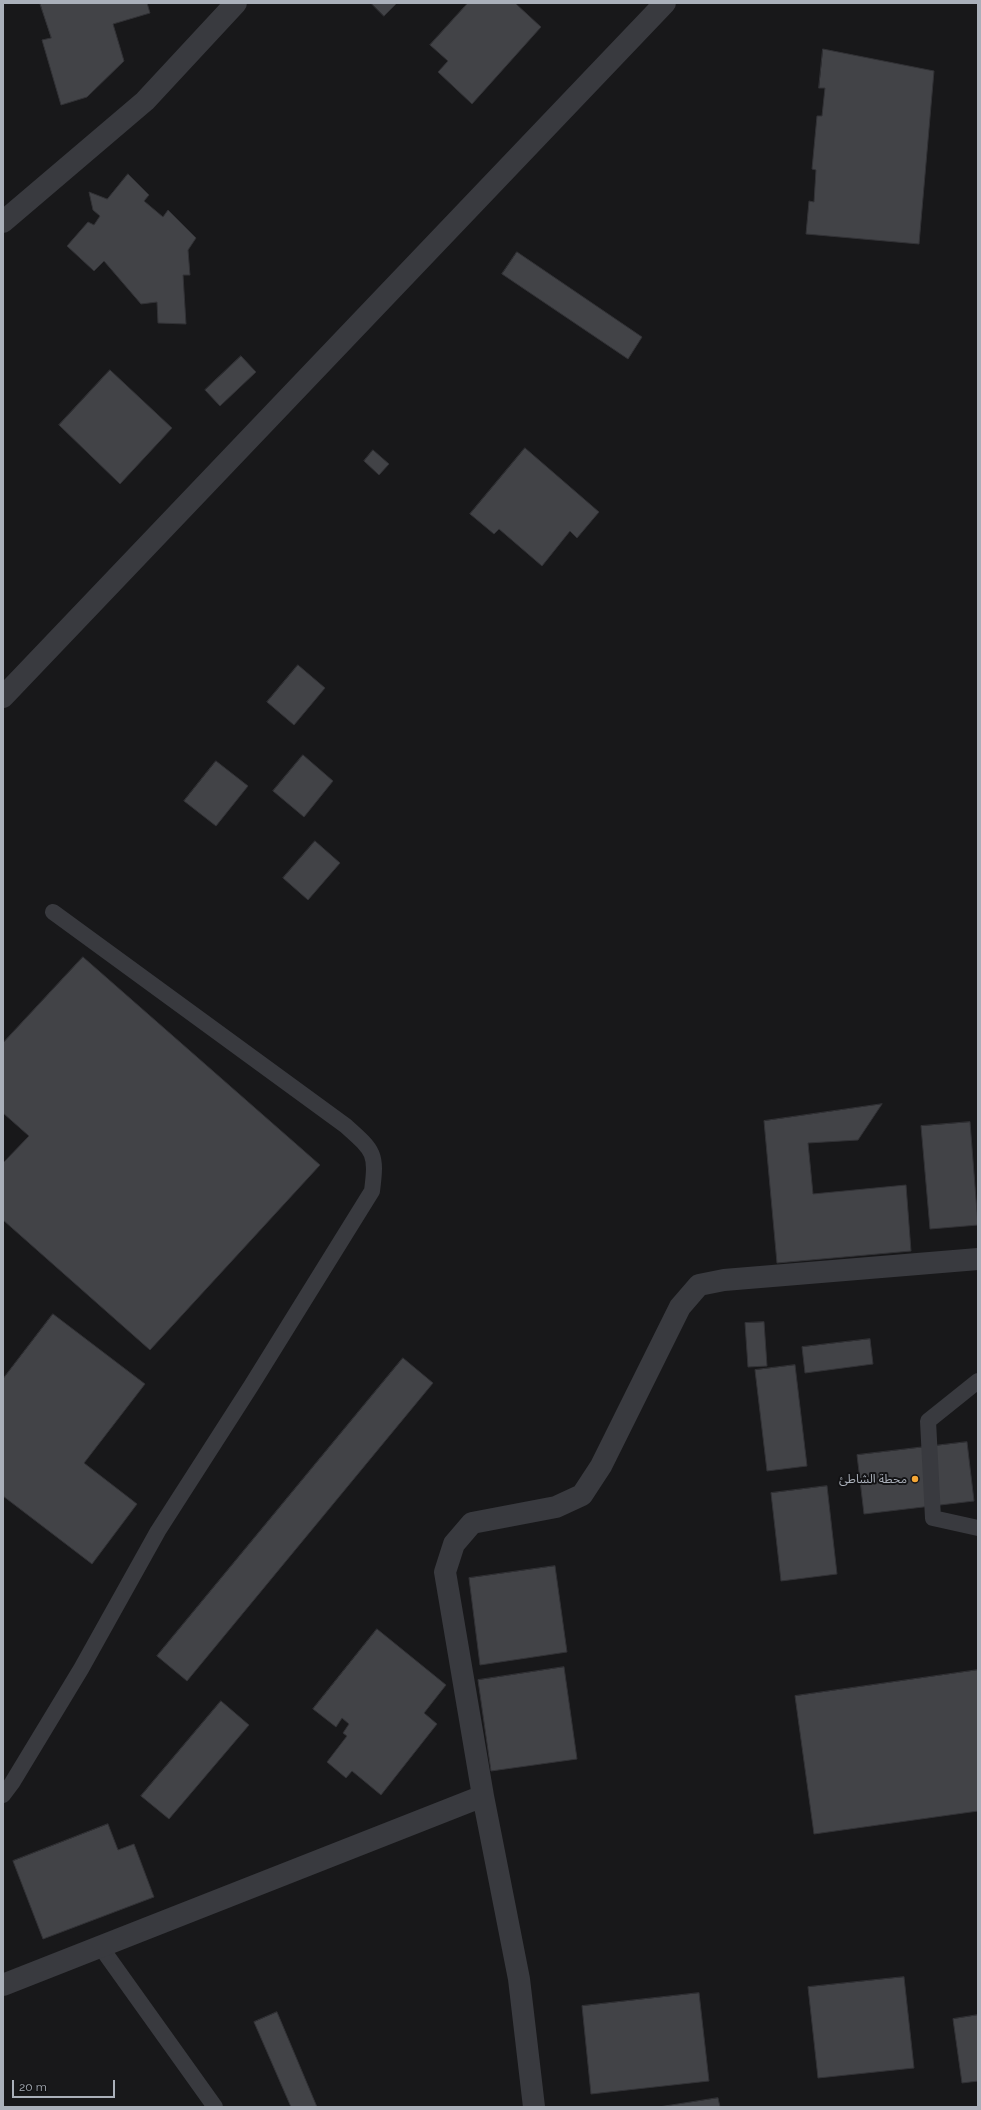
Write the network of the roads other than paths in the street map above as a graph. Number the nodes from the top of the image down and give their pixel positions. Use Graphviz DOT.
graph roads {
  1 [pos="236,3"];
  2 [pos="665,3"];
  3 [pos="3,222"];
  4 [pos="3,697"];
  5 [pos="53,912"];
  6 [pos="978,1259"];
  7 [pos="978,1381"];
  8 [pos="978,1528"];
  9 [pos="3,1794"];
  10 [pos="483,1796"];
  11 [pos="100,1946"];
  12 [pos="3,1985"];
  13 [pos="215,2107"];
  14 [pos="534,2107"];
  1 -- 3 [label="street"];
  2 -- 4 [label="street"];
  5 -- 9 [label="lane"];
  6 -- 10 [label="street"];
  7 -- 8 [label="lane"];
  10 -- 11 [label="street"];
  10 -- 14 [label="street"];
  11 -- 12 [label="street"];
  11 -- 13 [label="lane"];
}
